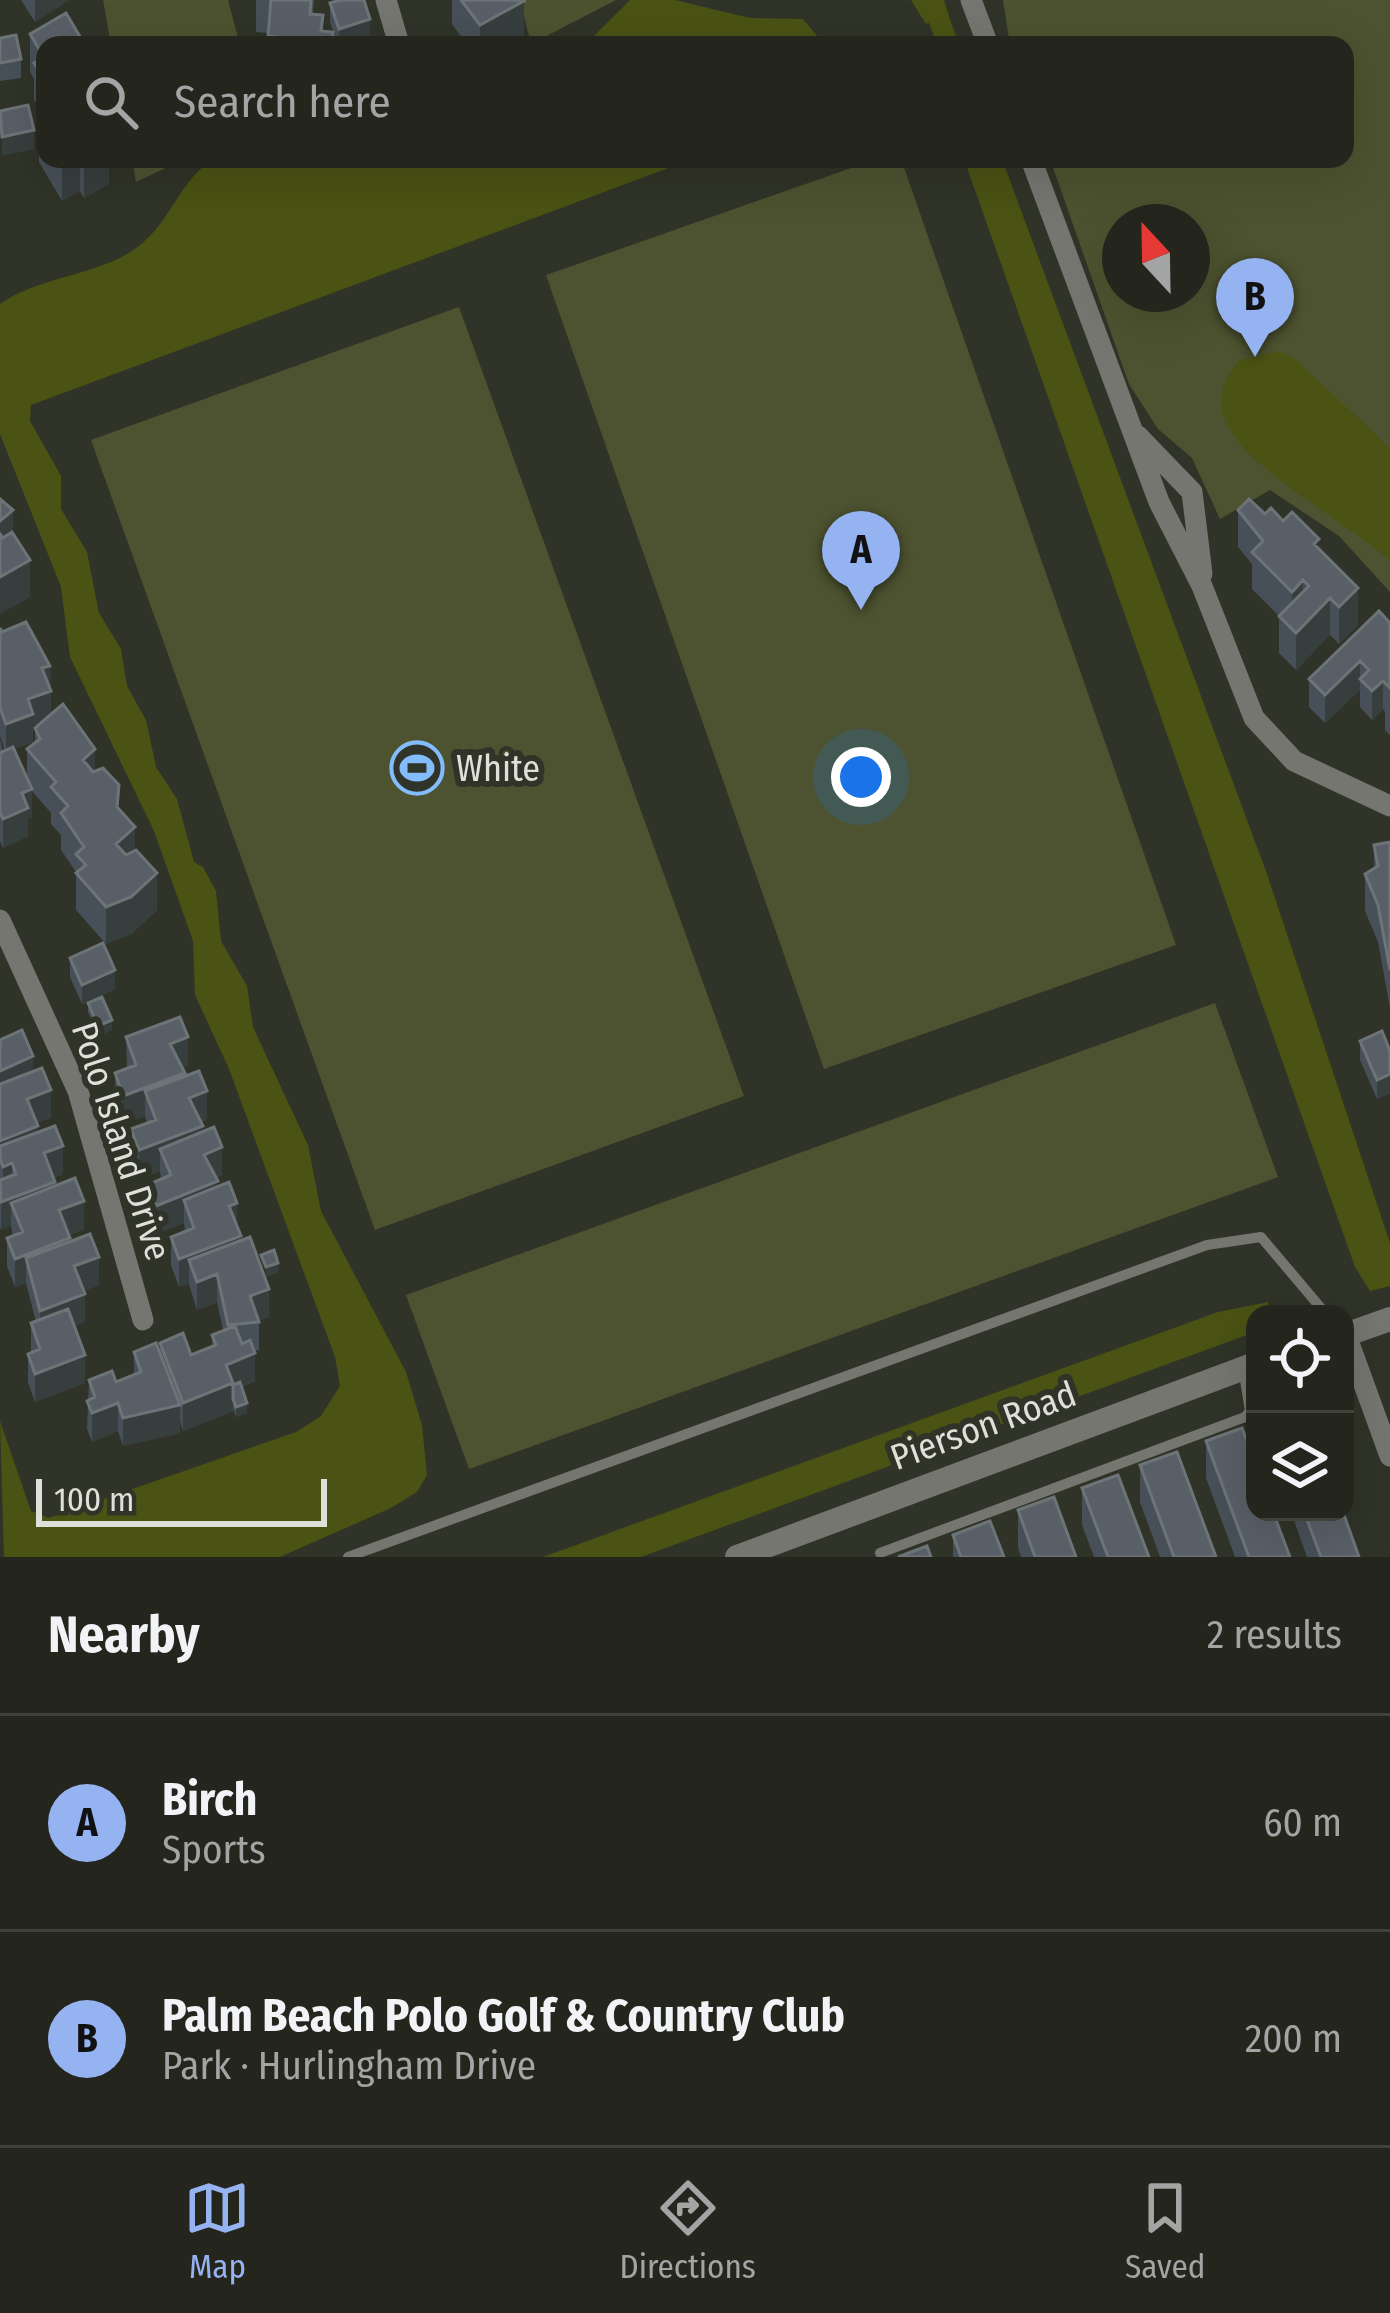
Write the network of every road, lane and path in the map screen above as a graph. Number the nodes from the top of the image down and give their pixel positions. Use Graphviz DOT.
graph roads {
  1 [pos="386,0"];
  2 [pos="970,0"];
  3 [pos="986,0"];
  4 [pos="391,36"];
  5 [pos="984,36"];
  6 [pos="988,36"];
  7 [pos="1033,168"];
  8 [pos="1133,432"];
  9 [pos="1202,586"];
  10 [pos="1390,806"];
  11 [pos="0,920"];
  12 [pos="1318,1305"];
  13 [pos="1390,1319"];
  14 [pos="143,1320"];
  15 [pos="1354,1332"];
  16 [pos="1354,1359"];
  17 [pos="1246,1367"];
  18 [pos="1248,1413"];
  19 [pos="1390,1456"];
  20 [pos="880,1553"];
  21 [pos="742,1556"];
  22 [pos="348,1557"];
  1 -- 4 [label="street"];
  2 -- 5 [label="street"];
  3 -- 6 [label="street"];
  7 -- 8 [label="street"];
  8 -- 9 [label="street"];
  8 -- 9 [label="street"];
  9 -- 10 [label="street"];
  11 -- 14 [label="street, Polo Island Drive"];
  12 -- 22 [label="lane"];
  13 -- 15 [label="street"];
  16 -- 19 [label="street"];
  17 -- 21 [label="street, Pierson Road"];
  18 -- 20 [label="lane"];
}
